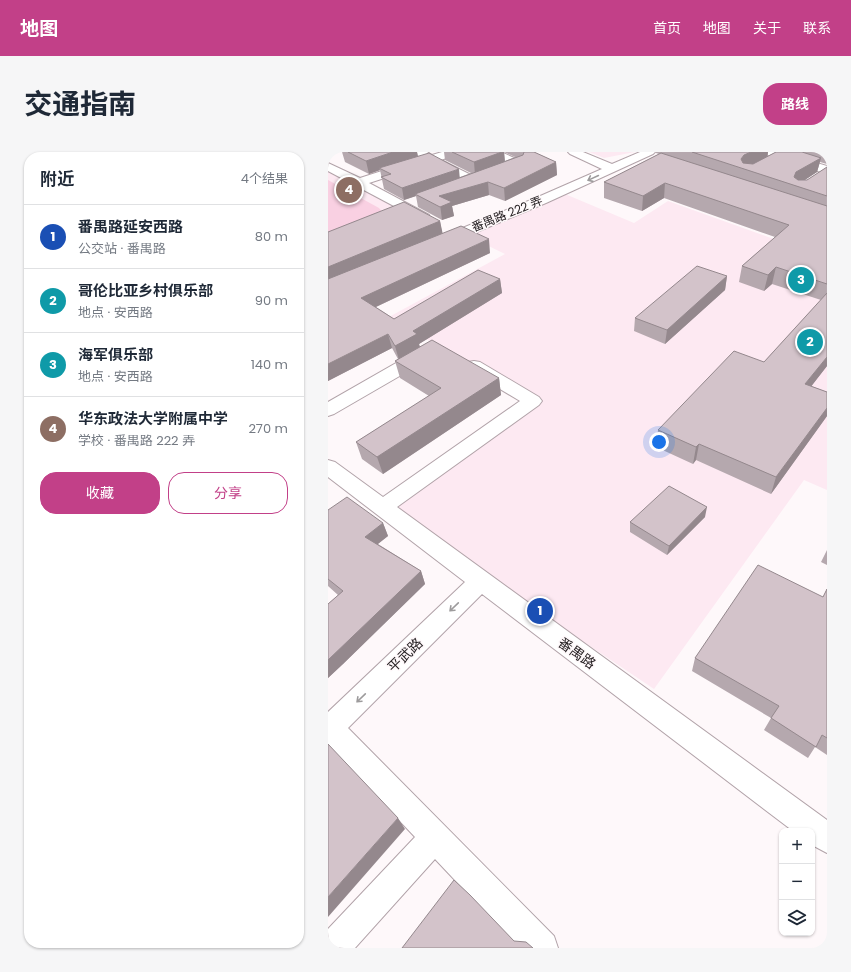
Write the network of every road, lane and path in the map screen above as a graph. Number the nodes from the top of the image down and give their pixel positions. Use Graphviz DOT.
graph roads {
  1 [pos="418,152"];
  2 [pos="453,152"];
  3 [pos="492,152"];
  4 [pos="574,152"];
  5 [pos="783,154"];
  6 [pos="649,156"];
  7 [pos="341,158"];
  8 [pos="767,158"];
  9 [pos="432,159"];
  10 [pos="328,162"];
  11 [pos="827,164"];
  12 [pos="328,166"];
  13 [pos="613,168"];
  14 [pos="827,172"];
  15 [pos="816,180"];
  16 [pos="474,181"];
  17 [pos="358,183"];
  18 [pos="459,186"];
  19 [pos="416,202"];
  20 [pos="402,207"];
  21 [pos="432,222"];
  22 [pos="444,229"];
  23 [pos="456,235"];
  24 [pos="433,245"];
  25 [pos="439,346"];
  26 [pos="459,358"];
  27 [pos="328,410"];
  28 [pos="328,467"];
  29 [pos="383,508"];
  30 [pos="482,580"];
  31 [pos="329,729"];
  32 [pos="435,837"];
  33 [pos="827,838"];
  34 [pos="334,948"];
  35 [pos="542,948"];
  1 -- 9 [label="street"];
  2 -- 9 [label="street"];
  3 -- 16 [label="street"];
  4 -- 13 [label="street"];
  5 -- 8 [label="street"];
  5 -- 11 [label="street"];
  5 -- 14 [label="street"];
  6 -- 13 [label="street, 番禺路 222 弄"];
  7 -- 10 [label="street"];
  9 -- 16 [label="street"];
  9 -- 17 [label="street"];
  12 -- 17 [label="street"];
  13 -- 23 [label="street, 番禺路 222 弄, one-way"];
  14 -- 15 [label="street"];
  16 -- 18 [label="street"];
  17 -- 20 [label="street"];
  19 -- 20 [label="street"];
  20 -- 21 [label="street"];
  22 -- 23 [label="street"];
  23 -- 24 [label="street, 番禺路 222 弄"];
  25 -- 27 [label="street"];
  26 -- 29 [label="street"];
  28 -- 29 [label="street, 番禺路"];
  29 -- 30 [label="street, 番禺路"];
  30 -- 31 [label="street, 平武路, one-way"];
  30 -- 33 [label="street, 番禺路"];
  31 -- 32 [label="street"];
  32 -- 34 [label="street"];
  32 -- 35 [label="street"];
}
